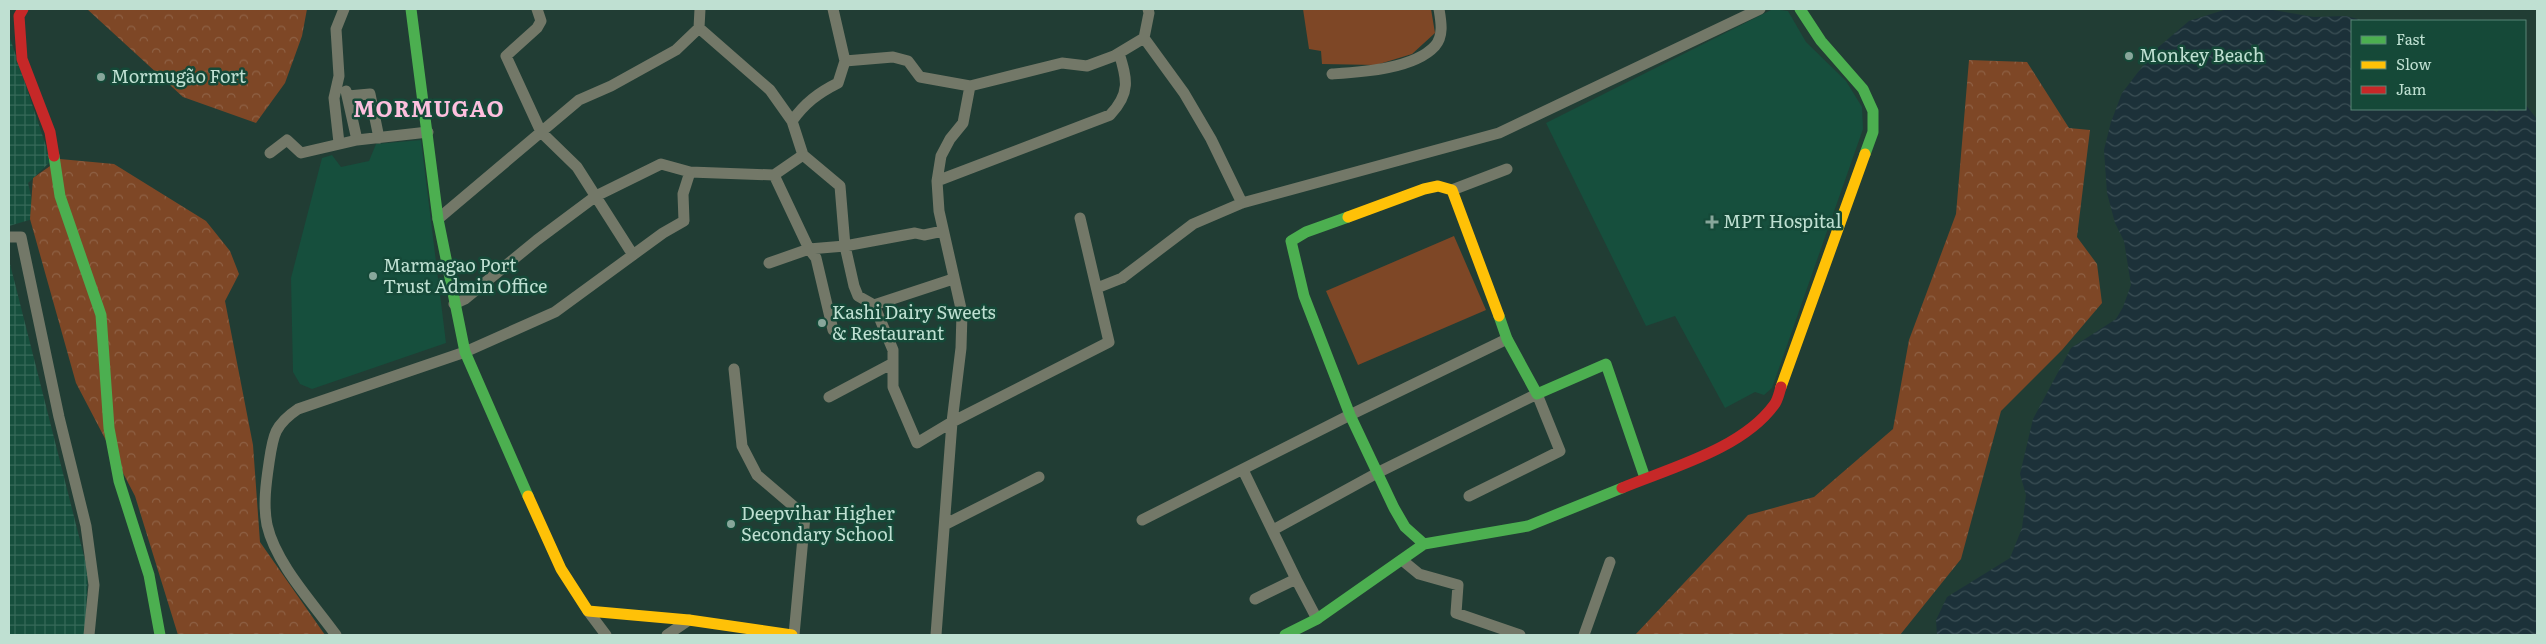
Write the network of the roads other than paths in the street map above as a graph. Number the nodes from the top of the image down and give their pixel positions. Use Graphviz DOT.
graph roads {
  1 [pos="23,9"];
  2 [pos="344,9"];
  3 [pos="411,9"];
  4 [pos="537,9"];
  5 [pos="700,9"];
  6 [pos="833,9"];
  7 [pos="1439,9"];
  8 [pos="1760,9"];
  9 [pos="1800,9"];
  10 [pos="1152,10"];
  11 [pos="698,28"];
  12 [pos="1144,38"];
  13 [pos="1118,53"];
  14 [pos="845,61"];
  15 [pos="1332,74"];
  16 [pos="339,76"];
  17 [pos="970,86"];
  18 [pos="348,96"];
  19 [pos="792,121"];
  20 [pos="428,132"];
  21 [pos="541,132"];
  22 [pos="379,138"];
  23 [pos="357,140"];
  24 [pos="339,143"];
  25 [pos="270,153"];
  26 [pos="803,154"];
  27 [pos="1507,169"];
  28 [pos="690,172"];
  29 [pos="774,174"];
  30 [pos="937,181"];
  31 [pos="1452,190"];
  32 [pos="596,196"];
  33 [pos="1242,203"];
  34 [pos="1080,218"];
  35 [pos="438,219"];
  36 [pos="943,231"];
  37 [pos="9,237"];
  38 [pos="845,246"];
  39 [pos="809,249"];
  40 [pos="633,255"];
  41 [pos="769,263"];
  42 [pos="953,279"];
  43 [pos="1097,288"];
  44 [pos="454,304"];
  45 [pos="874,305"];
  46 [pos="833,330"];
  47 [pos="1507,339"];
  48 [pos="465,352"];
  49 [pos="893,363"];
  50 [pos="734,369"];
  51 [pos="1537,394"];
  52 [pos="829,396"];
  53 [pos="1350,415"];
  54 [pos="952,422"];
  55 [pos="1243,470"];
  56 [pos="1379,472"];
  57 [pos="1039,477"];
  58 [pos="1645,478"];
  59 [pos="1469,496"];
  60 [pos="1142,520"];
  61 [pos="946,524"];
  62 [pos="1273,530"];
  63 [pos="1424,544"];
  64 [pos="1402,560"];
  65 [pos="1610,562"];
  66 [pos="1296,579"];
  67 [pos="1255,599"];
  68 [pos="588,611"];
  69 [pos="1317,619"];
  70 [pos="689,620"];
  71 [pos="89,635"];
  72 [pos="160,635"];
  73 [pos="336,635"];
  74 [pos="606,635"];
  75 [pos="667,635"];
  76 [pos="793,635"];
  77 [pos="936,635"];
  78 [pos="1285,635"];
  79 [pos="1520,635"];
  80 [pos="1584,635"];
  1 -- 72 [label="street"];
  2 -- 16 [label="street"];
  3 -- 20 [label="street"];
  4 -- 21 [label="street"];
  5 -- 11 [label="street"];
  6 -- 14 [label="street"];
  7 -- 15 [label="street"];
  8 -- 33 [label="street"];
  9 -- 58 [label="street"];
  10 -- 12 [label="street"];
  11 -- 19 [label="street"];
  11 -- 21 [label="street"];
  12 -- 13 [label="street"];
  12 -- 33 [label="street"];
  13 -- 17 [label="street"];
  13 -- 30 [label="street"];
  14 -- 17 [label="street"];
  14 -- 19 [label="street"];
  16 -- 18 [label="street"];
  16 -- 24 [label="street"];
  17 -- 30 [label="street"];
  18 -- 22 [label="street"];
  18 -- 23 [label="street"];
  19 -- 26 [label="street"];
  20 -- 22 [label="street"];
  20 -- 35 [label="street"];
  21 -- 32 [label="street"];
  21 -- 35 [label="street"];
  22 -- 23 [label="street"];
  23 -- 24 [label="street"];
  24 -- 25 [label="street"];
  26 -- 29 [label="street"];
  26 -- 38 [label="street"];
  27 -- 31 [label="street"];
  28 -- 29 [label="street"];
  28 -- 32 [label="street"];
  28 -- 40 [label="street"];
  29 -- 39 [label="street"];
  30 -- 36 [label="street"];
  31 -- 47 [label="street"];
  31 -- 53 [label="street"];
  32 -- 40 [label="street"];
  32 -- 44 [label="street"];
  33 -- 43 [label="street"];
  34 -- 43 [label="street"];
  35 -- 44 [label="street"];
  36 -- 38 [label="street"];
  36 -- 42 [label="street"];
  37 -- 71 [label="street"];
  38 -- 39 [label="street"];
  38 -- 45 [label="street"];
  39 -- 41 [label="street"];
  39 -- 46 [label="street"];
  40 -- 48 [label="street"];
  42 -- 45 [label="street"];
  42 -- 54 [label="street"];
  43 -- 54 [label="street"];
  44 -- 48 [label="street"];
  45 -- 49 [label="street"];
  47 -- 51 [label="street"];
  47 -- 53 [label="street"];
  48 -- 68 [label="street"];
  48 -- 73 [label="street"];
  49 -- 52 [label="street"];
  49 -- 54 [label="street"];
  50 -- 76 [label="street"];
  51 -- 56 [label="street"];
  51 -- 58 [label="street"];
  51 -- 59 [label="street"];
  53 -- 55 [label="street"];
  53 -- 56 [label="street"];
  54 -- 61 [label="street"];
  55 -- 60 [label="street"];
  55 -- 62 [label="street"];
  56 -- 62 [label="street"];
  56 -- 63 [label="street"];
  57 -- 61 [label="street"];
  58 -- 63 [label="street"];
  61 -- 77 [label="street"];
  62 -- 66 [label="street"];
  63 -- 64 [label="street"];
  64 -- 69 [label="street"];
  64 -- 79 [label="street"];
  65 -- 80 [label="street"];
  66 -- 67 [label="street"];
  66 -- 69 [label="street"];
  68 -- 70 [label="street"];
  68 -- 74 [label="street"];
  69 -- 78 [label="street"];
  70 -- 75 [label="street"];
  70 -- 76 [label="street"];
}
